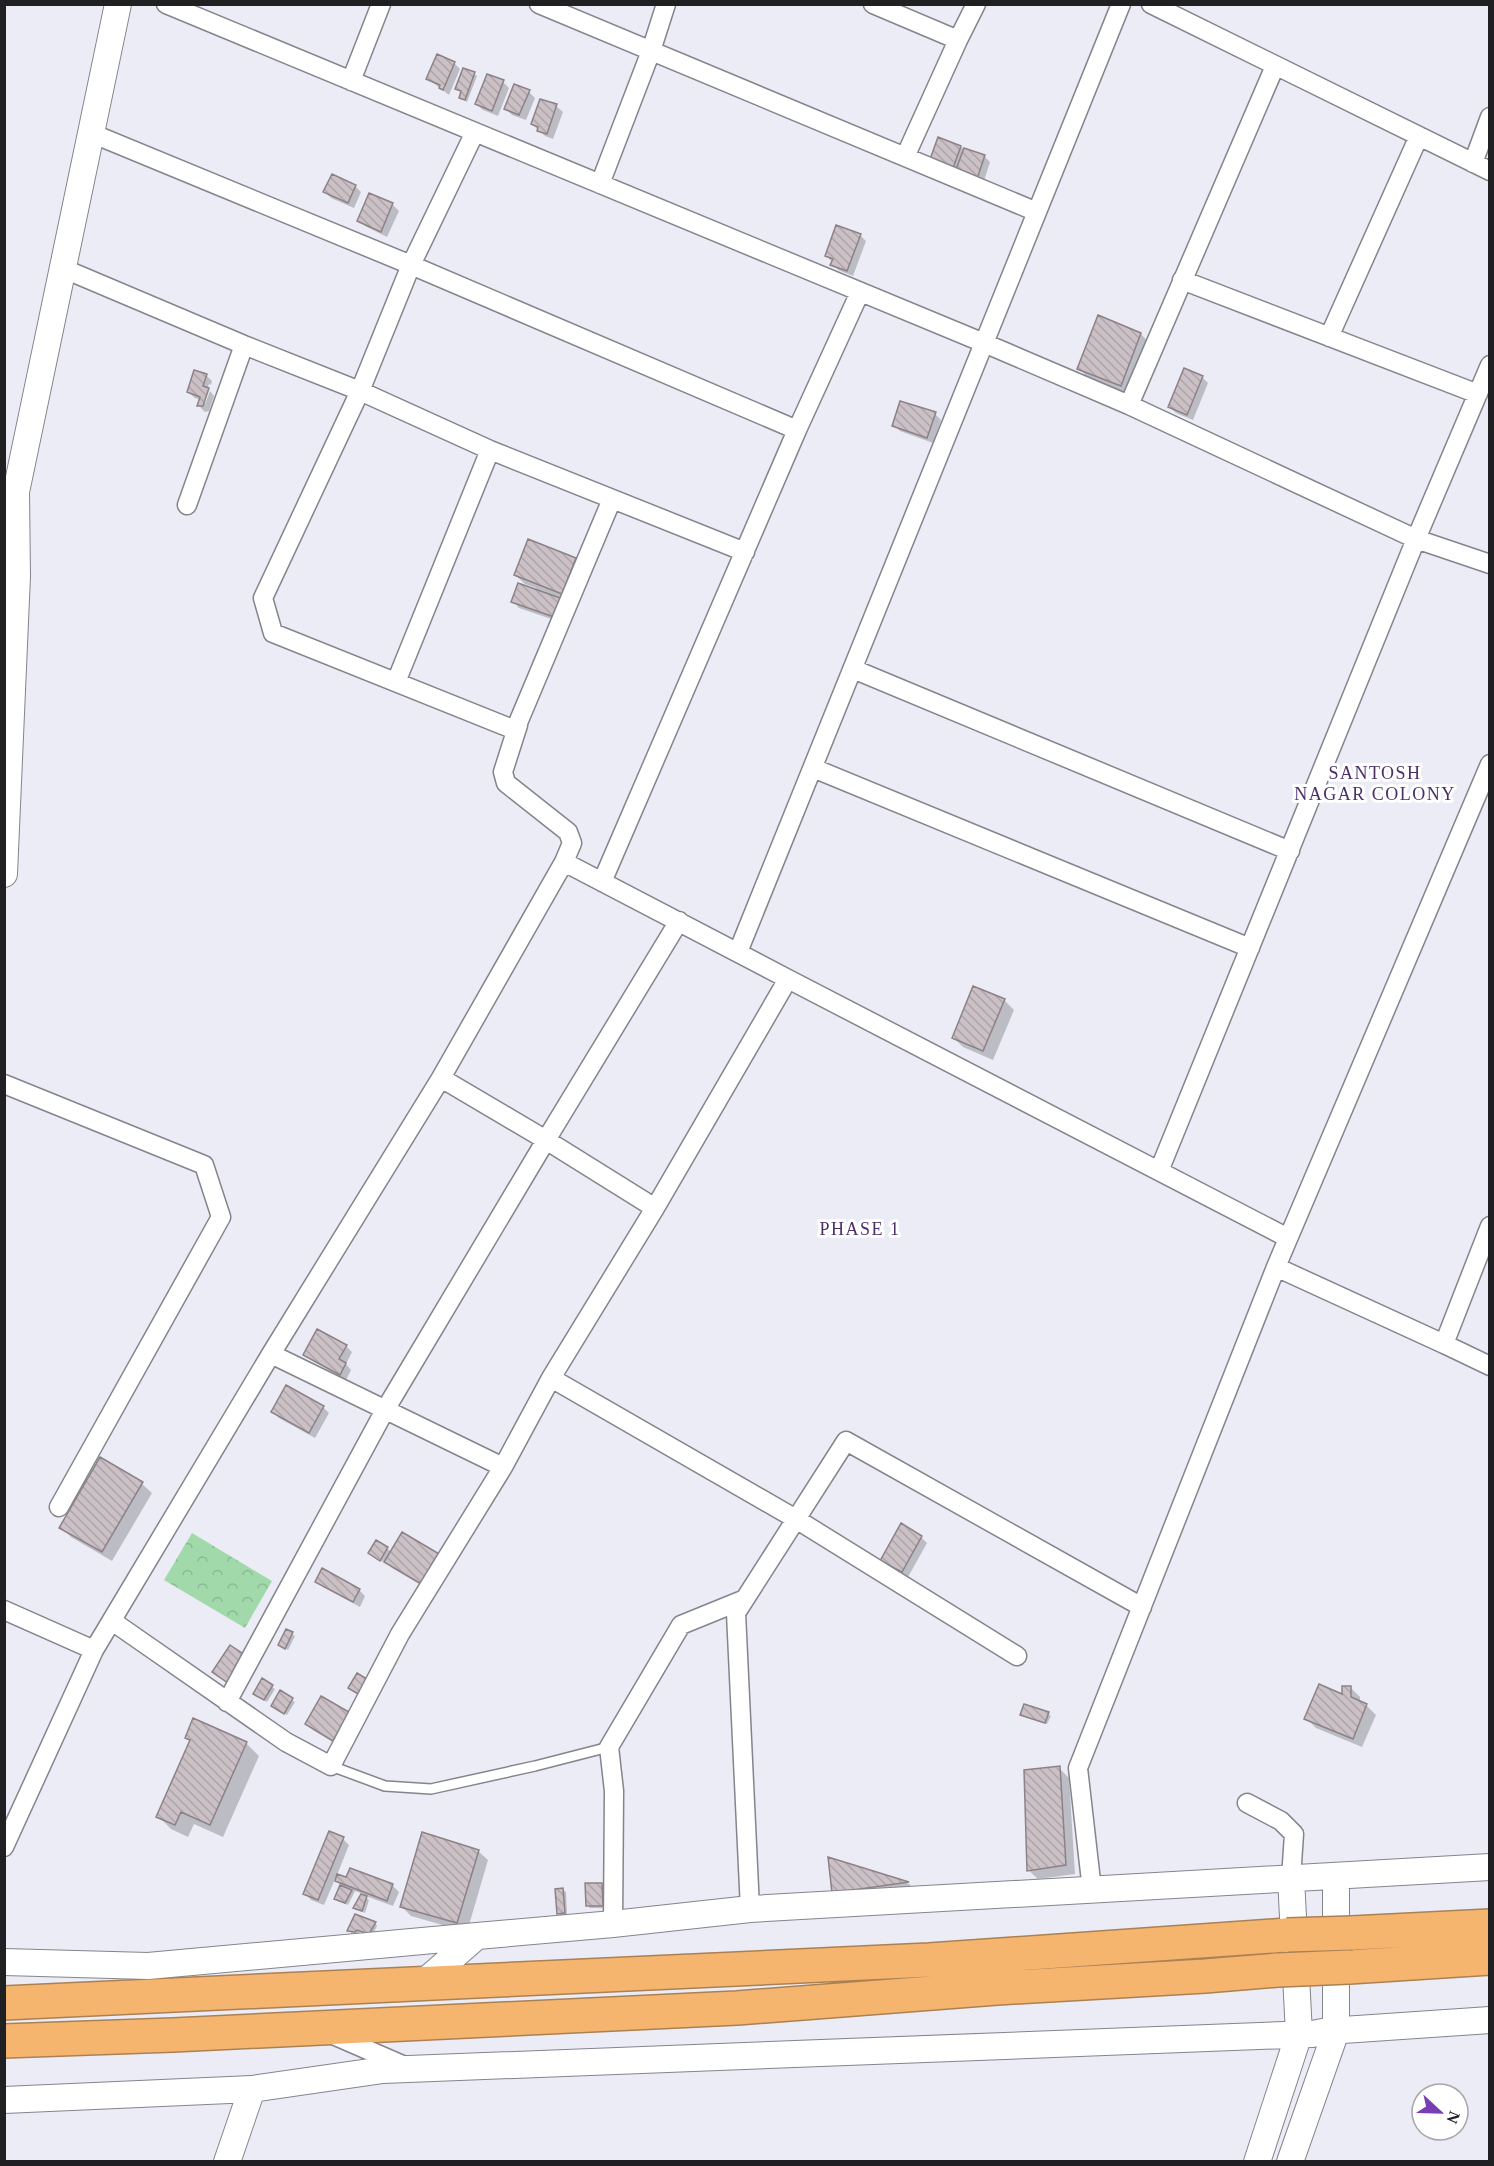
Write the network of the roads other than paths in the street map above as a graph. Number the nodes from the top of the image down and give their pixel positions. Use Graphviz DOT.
graph roads {
  1 [pos="118,4"];
  2 [pos="166,4"];
  3 [pos="381,4"];
  4 [pos="539,4"];
  5 [pos="666,4"];
  6 [pos="873,4"];
  7 [pos="976,4"];
  8 [pos="1121,4"];
  9 [pos="1151,4"];
  10 [pos="958,40"];
  11 [pos="651,51"];
  12 [pos="1275,66"];
  13 [pos="351,81"];
  14 [pos="1490,117"];
  15 [pos="475,132"];
  16 [pos="91,133"];
  17 [pos="1419,136"];
  18 [pos="905,157"];
  19 [pos="1481,167"];
  20 [pos="600,184"];
  21 [pos="1037,212"];
  22 [pos="411,265"];
  23 [pos="62,268"];
  24 [pos="1182,280"];
  25 [pos="860,292"];
  26 [pos="1329,337"];
  27 [pos="984,344"];
  28 [pos="244,345"];
  29 [pos="1490,365"];
  30 [pos="360,390"];
  31 [pos="1478,394"];
  32 [pos="1129,405"];
  33 [pos="798,430"];
  34 [pos="490,450"];
  35 [pos="612,499"];
  36 [pos="187,505"];
  37 [pos="1416,539"];
  38 [pos="745,552"];
  39 [pos="1490,564"];
  40 [pos="11,577"];
  41 [pos="853,669"];
  42 [pos="396,682"];
  43 [pos="518,725"];
  44 [pos="1490,764"];
  45 [pos="813,768"];
  46 [pos="1290,851"];
  47 [pos="564,862"];
  48 [pos="4,874"];
  49 [pos="602,882"];
  50 [pos="679,921"];
  51 [pos="1250,948"];
  52 [pos="738,952"];
  53 [pos="788,978"];
  54 [pos="441,1078"];
  55 [pos="4,1084"];
  56 [pos="546,1140"];
  57 [pos="1159,1171"];
  58 [pos="655,1208"];
  59 [pos="1490,1226"];
  60 [pos="1288,1238"];
  61 [pos="1276,1267"];
  62 [pos="1444,1344"];
  63 [pos="271,1354"];
  64 [pos="1490,1366"];
  65 [pos="551,1378"];
  66 [pos="385,1410"];
  67 [pos="503,1467"];
  68 [pos="59,1507"];
  69 [pos="796,1519"];
  70 [pos="746,1599"];
  71 [pos="1142,1606"];
  72 [pos="4,1610"];
  73 [pos="112,1621"];
  74 [pos="94,1650"];
  75 [pos="1017,1656"];
  76 [pos="227,1702"];
  77 [pos="609,1747"];
  78 [pos="331,1766"];
  79 [pos="1247,1803"];
  80 [pos="4,1847"];
  81 [pos="1490,1867"];
  82 [pos="1336,1876"];
  83 [pos="1292,1878"];
  84 [pos="1092,1890"];
  85 [pos="750,1909"];
  86 [pos="613,1924"];
  87 [pos="1490,1926"];
  88 [pos="477,1936"];
  89 [pos="1490,1958"];
  90 [pos="4,1962"];
  91 [pos="423,1983"];
  92 [pos="4,2003"];
  93 [pos="1490,2020"];
  94 [pos="317,2027"];
  95 [pos="1336,2031"];
  96 [pos="1299,2034"];
  97 [pos="4,2041"];
  98 [pos="411,2069"];
  99 [pos="252,2089"];
  100 [pos="4,2100"];
  101 [pos="227,2162"];
  102 [pos="1257,2162"];
  103 [pos="1290,2162"];
  1 -- 16 [label="street"];
  2 -- 13 [label="street"];
  3 -- 13 [label="street"];
  4 -- 11 [label="street"];
  5 -- 11 [label="street"];
  6 -- 10 [label="street"];
  7 -- 10 [label="street"];
  8 -- 21 [label="street"];
  9 -- 12 [label="street"];
  10 -- 18 [label="street"];
  11 -- 18 [label="street"];
  11 -- 20 [label="street"];
  12 -- 17 [label="street"];
  12 -- 24 [label="street"];
  13 -- 15 [label="street"];
  14 -- 19 [label="street"];
  15 -- 20 [label="street"];
  15 -- 22 [label="street"];
  16 -- 22 [label="street"];
  16 -- 23 [label="street"];
  17 -- 19 [label="street"];
  17 -- 26 [label="street"];
  18 -- 21 [label="street"];
  20 -- 25 [label="street"];
  21 -- 27 [label="street"];
  22 -- 30 [label="street"];
  22 -- 33 [label="street"];
  23 -- 28 [label="street"];
  23 -- 40 [label="street"];
  24 -- 26 [label="street"];
  24 -- 32 [label="street"];
  25 -- 27 [label="street"];
  25 -- 33 [label="street"];
  26 -- 31 [label="street"];
  27 -- 32 [label="street"];
  27 -- 41 [label="street"];
  28 -- 30 [label="street"];
  28 -- 36 [label="street"];
  29 -- 31 [label="street"];
  30 -- 34 [label="street"];
  30 -- 42 [label="street"];
  31 -- 37 [label="street"];
  32 -- 37 [label="street"];
  33 -- 38 [label="street"];
  34 -- 35 [label="street"];
  34 -- 42 [label="street"];
  35 -- 38 [label="street"];
  35 -- 43 [label="street"];
  37 -- 39 [label="street"];
  37 -- 46 [label="street"];
  38 -- 49 [label="street"];
  40 -- 48 [label="street"];
  41 -- 45 [label="street"];
  41 -- 46 [label="street"];
  42 -- 43 [label="street"];
  43 -- 47 [label="street"];
  44 -- 60 [label="street"];
  45 -- 51 [label="street"];
  45 -- 52 [label="street"];
  46 -- 51 [label="street"];
  47 -- 49 [label="street"];
  47 -- 54 [label="street"];
  49 -- 50 [label="street"];
  50 -- 52 [label="street"];
  50 -- 56 [label="street"];
  51 -- 57 [label="street"];
  52 -- 53 [label="street"];
  53 -- 57 [label="street"];
  53 -- 58 [label="street"];
  54 -- 56 [label="street"];
  54 -- 63 [label="street"];
  55 -- 68 [label="street"];
  56 -- 58 [label="street"];
  56 -- 66 [label="street"];
  57 -- 60 [label="street"];
  58 -- 65 [label="street"];
  59 -- 62 [label="street"];
  60 -- 61 [label="street"];
  61 -- 62 [label="street"];
  61 -- 71 [label="street"];
  62 -- 64 [label="street"];
  63 -- 66 [label="street"];
  63 -- 73 [label="street"];
  65 -- 67 [label="street"];
  65 -- 69 [label="street"];
  66 -- 67 [label="street"];
  66 -- 76 [label="street"];
  67 -- 78 [label="street"];
  69 -- 70 [label="street"];
  69 -- 71 [label="street"];
  69 -- 75 [label="street"];
  70 -- 77 [label="street"];
  70 -- 85 [label="street"];
  71 -- 84 [label="street"];
  72 -- 74 [label="street"];
  73 -- 74 [label="street"];
  73 -- 76 [label="street"];
  74 -- 80 [label="street"];
  76 -- 78 [label="street"];
  77 -- 78 [label="lane"];
  77 -- 86 [label="street"];
  79 -- 83 [label="street"];
  81 -- 82 [label="street"];
  82 -- 83 [label="street"];
  82 -- 95 [label="street"];
  83 -- 84 [label="street"];
  83 -- 96 [label="street"];
  84 -- 85 [label="street"];
  85 -- 86 [label="street"];
  86 -- 88 [label="street"];
  87 -- 91 [label="highway, bridge"];
  88 -- 90 [label="street"];
  88 -- 91 [label="street"];
  89 -- 94 [label="highway, bridge"];
  91 -- 92 [label="highway"];
  93 -- 95 [label="street"];
  94 -- 97 [label="highway"];
  94 -- 98 [label="street"];
  95 -- 96 [label="street"];
  95 -- 103 [label="street"];
  96 -- 98 [label="street"];
  96 -- 102 [label="street"];
  98 -- 99 [label="street"];
  99 -- 100 [label="street"];
  99 -- 101 [label="street"];
}
